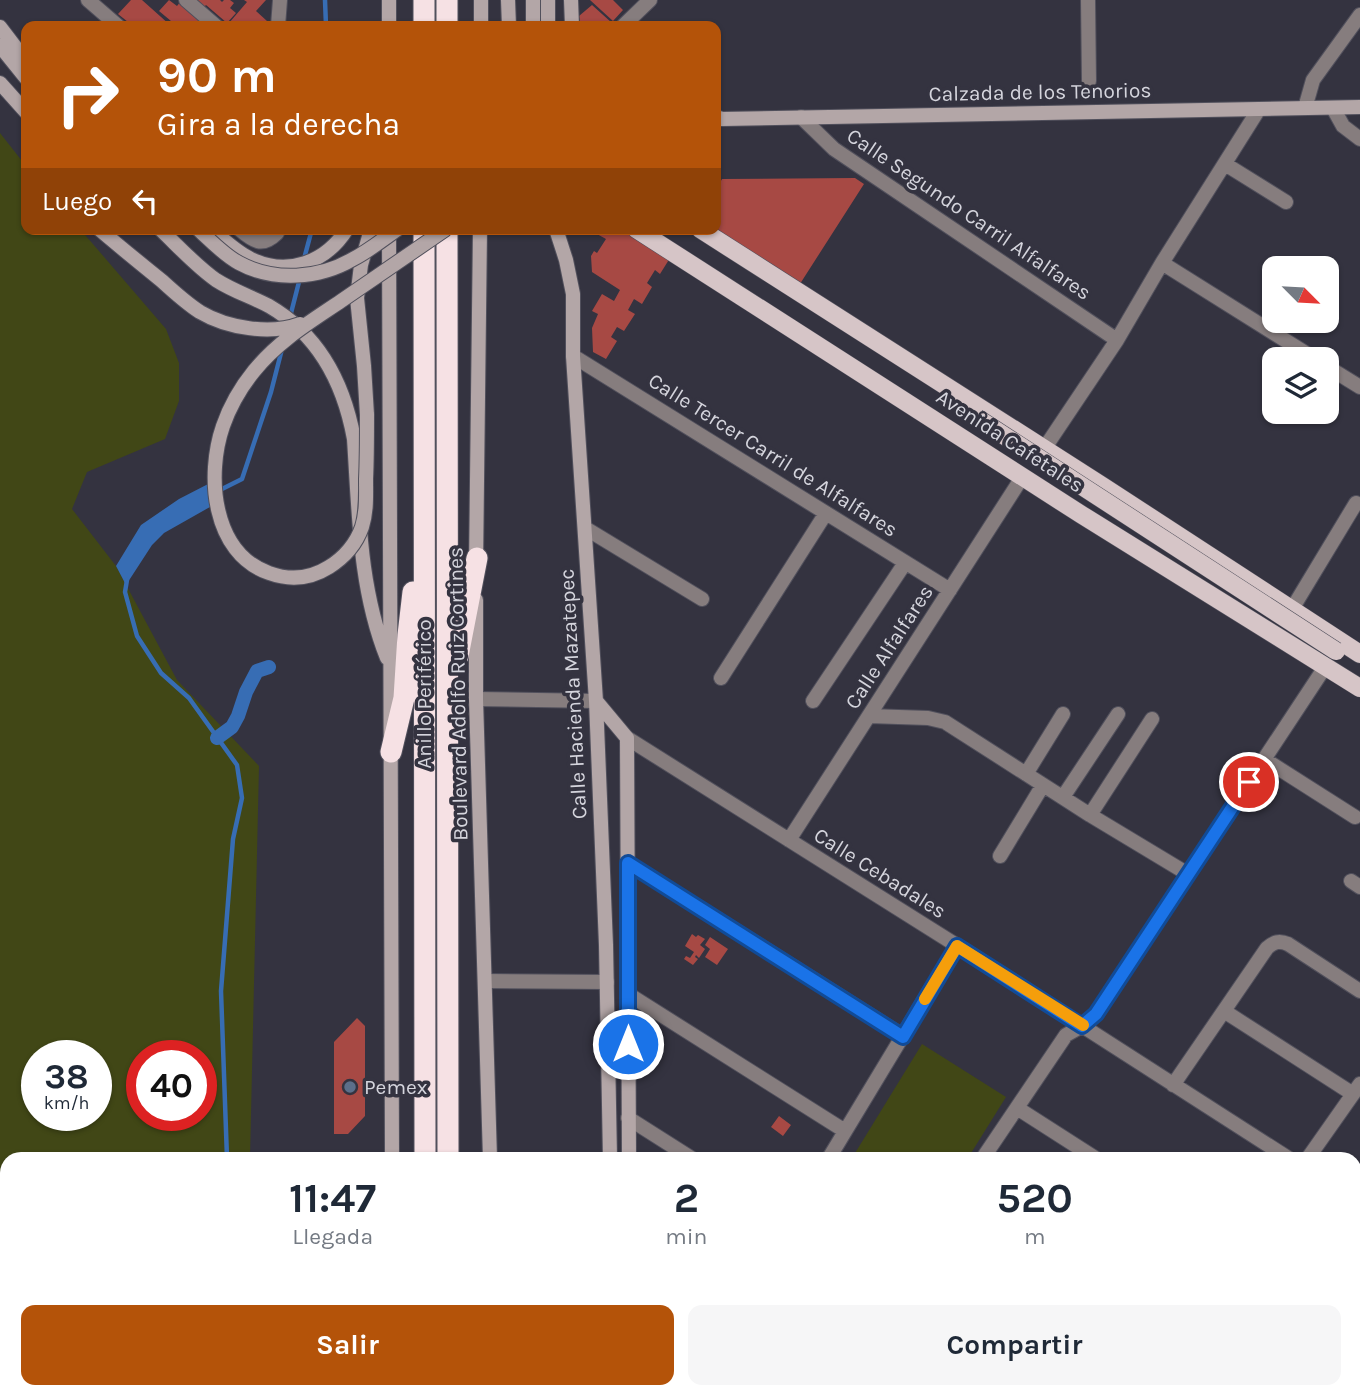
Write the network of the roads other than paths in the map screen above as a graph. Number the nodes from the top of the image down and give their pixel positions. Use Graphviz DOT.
graph roads {
  1 [pos="88,0"];
  2 [pos="186,0"];
  3 [pos="280,0"];
  4 [pos="389,0"];
  5 [pos="424,0"];
  6 [pos="447,0"];
  7 [pos="481,0"];
  8 [pos="508,0"];
  9 [pos="533,0"];
  10 [pos="548,0"];
  11 [pos="571,0"];
  12 [pos="650,0"];
  13 [pos="1088,0"];
  14 [pos="1360,15"];
  15 [pos="112,21"];
  16 [pos="210,21"];
  17 [pos="278,21"];
  18 [pos="389,21"];
  19 [pos="424,21"];
  20 [pos="447,21"];
  21 [pos="481,21"];
  22 [pos="509,21"];
  23 [pos="533,21"];
  24 [pos="548,21"];
  25 [pos="572,21"];
  26 [pos="628,21"];
  27 [pos="2,36"];
  28 [pos="21,46"];
  29 [pos="21,56"];
  30 [pos="21,69"];
  31 [pos="1089,81"];
  32 [pos="0,83"];
  33 [pos="21,106"];
  34 [pos="1360,107"];
  35 [pos="1305,108"];
  36 [pos="1333,108"];
  37 [pos="1259,109"];
  38 [pos="801,117"];
  39 [pos="721,119"];
  40 [pos="1360,139"];
  41 [pos="1225,164"];
  42 [pos="1286,202"];
  43 [pos="106,235"];
  44 [pos="166,235"];
  45 [pos="205,235"];
  46 [pos="218,235"];
  47 [pos="245,235"];
  48 [pos="275,235"];
  49 [pos="342,235"];
  50 [pos="369,235"];
  51 [pos="389,235"];
  52 [pos="389,235"];
  53 [pos="424,235"];
  54 [pos="438,235"];
  55 [pos="447,235"];
  56 [pos="481,235"];
  57 [pos="558,235"];
  58 [pos="645,235"];
  59 [pos="660,235"];
  60 [pos="695,235"];
  61 [pos="709,235"];
  62 [pos="1162,263"];
  63 [pos="317,317"];
  64 [pos="1117,340"];
  65 [pos="1296,347"];
  66 [pos="573,356"];
  67 [pos="1339,374"];
  68 [pos="1360,387"];
  69 [pos="1044,449"];
  70 [pos="1001,461"];
  71 [pos="1023,476"];
  72 [pos="1104,487"];
  73 [pos="1356,503"];
  74 [pos="826,513"];
  75 [pos="1082,515"];
  76 [pos="585,528"];
  77 [pos="424,535"];
  78 [pos="477,558"];
  79 [pos="905,563"];
  80 [pos="950,590"];
  81 [pos="702,599"];
  82 [pos="1292,609"];
  83 [pos="1360,654"];
  84 [pos="390,665"];
  85 [pos="1360,666"];
  86 [pos="1325,667"];
  87 [pos="721,678"];
  88 [pos="1360,688"];
  89 [pos="476,699"];
  90 [pos="596,701"];
  91 [pos="813,701"];
  92 [pos="448,711"];
  93 [pos="1118,714"];
  94 [pos="1063,715"];
  95 [pos="869,716"];
  96 [pos="1152,719"];
  97 [pos="627,738"];
  98 [pos="391,752"];
  99 [pos="1265,759"];
  100 [pos="1026,774"];
  101 [pos="1043,785"];
  102 [pos="1063,797"];
  103 [pos="1090,815"];
  104 [pos="1355,817"];
  105 [pos="789,840"];
  106 [pos="1000,856"];
  107 [pos="628,863"];
  108 [pos="1188,874"];
  109 [pos="628,944"];
  110 [pos="606,945"];
  111 [pos="957,946"];
  112 [pos="485,981"];
  113 [pos="607,982"];
  114 [pos="1360,991"];
  115 [pos="628,994"];
  116 [pos="1224,1011"];
  117 [pos="1082,1026"];
  118 [pos="903,1037"];
  119 [pos="1173,1085"];
  120 [pos="1356,1089"];
  121 [pos="1017,1108"];
  122 [pos="628,1118"];
  123 [pos="845,1131"];
  124 [pos="393,1152"];
  125 [pos="425,1152"];
  126 [pos="448,1152"];
  127 [pos="490,1152"];
  128 [pos="610,1152"];
  129 [pos="629,1152"];
  130 [pos="682,1152"];
  131 [pos="833,1152"];
  132 [pos="987,1152"];
  133 [pos="1086,1152"];
  134 [pos="1279,1152"];
  135 [pos="1312,1152"];
  1 -- 15 [label="street"];
  2 -- 16 [label="street"];
  3 -- 17 [label="street"];
  4 -- 18 [label="main road"];
  5 -- 19 [label="highway"];
  6 -- 20 [label="highway"];
  7 -- 21 [label="main road"];
  8 -- 22 [label="main road"];
  9 -- 23 [label="main road"];
  10 -- 24 [label="main road"];
  11 -- 25 [label="main road"];
  12 -- 26 [label="street"];
  13 -- 31 [label="street"];
  14 -- 35 [label="street"];
  27 -- 28 [label="street"];
  27 -- 29 [label="main road"];
  27 -- 30 [label="main road"];
  32 -- 33 [label="main road"];
  34 -- 36 [label="main road, Calzada de los Tenorios"];
  35 -- 36 [label="main road, Calzada de los Tenorios"];
  35 -- 37 [label="main road, Calzada de los Tenorios"];
  36 -- 40 [label="street"];
  37 -- 38 [label="main road, Calzada de los Tenorios"];
  37 -- 41 [label="street"];
  38 -- 39 [label="main road, Calzada de los Tenorios"];
  38 -- 64 [label="street, Calle Segundo Carril Alfalfares"];
  41 -- 42 [label="street"];
  41 -- 62 [label="street"];
  43 -- 63 [label="main road, bridge"];
  44 -- 84 [label="main road, bridge"];
  45 -- 51 [label="main road, bridge"];
  46 -- 49 [label="main road"];
  47 -- 48 [label="street"];
  50 -- 63 [label="main road, bridge"];
  52 -- 84 [label="main road"];
  53 -- 77 [label="highway, Anillo Periférico"];
  54 -- 63 [label="main road, bridge"];
  55 -- 92 [label="highway, Anillo Periférico"];
  56 -- 78 [label="main road, Boulevard Adolfo Ruiz Cortines"];
  57 -- 66 [label="main road, Calle Hacienda Mazatepec"];
  58 -- 70 [label="main road, Avenida Cafetales"];
  59 -- 70 [label="main road"];
  60 -- 85 [label="main road, bridge"];
  61 -- 69 [label="main road, Avenida Cafetales"];
  62 -- 64 [label="street"];
  62 -- 65 [label="street"];
  64 -- 69 [label="street"];
  66 -- 74 [label="street, Calle Tercer Carril de Alfalfares"];
  66 -- 76 [label="main road, Calle Hacienda Mazatepec"];
  67 -- 68 [label="street"];
  69 -- 72 [label="main road, Avenida Cafetales"];
  70 -- 71 [label="main road, Avenida Cafetales"];
  71 -- 75 [label="main road, Avenida Cafetales"];
  71 -- 80 [label="street, Calle Alfalfares"];
  72 -- 75 [label="main road"];
  72 -- 82 [label="main road, Avenida Cafetales"];
  73 -- 82 [label="street"];
  74 -- 79 [label="street, Calle Tercer Carril de Alfalfares"];
  74 -- 87 [label="street"];
  75 -- 86 [label="main road, Avenida Cafetales"];
  76 -- 81 [label="street"];
  76 -- 90 [label="main road, Calle Hacienda Mazatepec"];
  77 -- 98 [label="highway"];
  77 -- 125 [label="highway, Anillo Periférico"];
  78 -- 89 [label="main road, Boulevard Adolfo Ruiz Cortines"];
  78 -- 92 [label="highway"];
  79 -- 80 [label="street, Calle Tercer Carril de Alfalfares"];
  79 -- 91 [label="street"];
  80 -- 95 [label="street, Calle Alfalfares"];
  82 -- 83 [label="main road, Avenida Cafetales"];
  84 -- 98 [label="main road"];
  86 -- 88 [label="main road, Avenida Cafetales"];
  86 -- 99 [label="street"];
  89 -- 90 [label="street"];
  89 -- 112 [label="main road, Boulevard Adolfo Ruiz Cortines"];
  90 -- 97 [label="main road, Calle Cebadales"];
  90 -- 110 [label="main road, Calle Hacienda Mazatepec"];
  92 -- 126 [label="highway, Anillo Periférico"];
  93 -- 102 [label="street"];
  94 -- 100 [label="street"];
  95 -- 100 [label="street"];
  95 -- 105 [label="street, Calle Alfalfares"];
  96 -- 103 [label="street"];
  97 -- 105 [label="street, Calle Cebadales"];
  97 -- 107 [label="main road"];
  98 -- 124 [label="main road"];
  99 -- 104 [label="street"];
  99 -- 108 [label="street"];
  100 -- 101 [label="street"];
  101 -- 102 [label="street"];
  101 -- 106 [label="street"];
  102 -- 103 [label="street"];
  103 -- 108 [label="street"];
  105 -- 111 [label="street, Calle Cebadales"];
  107 -- 109 [label="main road"];
  107 -- 118 [label="street"];
  108 -- 117 [label="street"];
  109 -- 110 [label="main road"];
  109 -- 115 [label="main road"];
  110 -- 113 [label="main road, Calle Hacienda Mazatepec"];
  111 -- 117 [label="street, Calle Cebadales"];
  111 -- 118 [label="street"];
  112 -- 113 [label="street"];
  112 -- 127 [label="main road, Boulevard Adolfo Ruiz Cortines"];
  113 -- 128 [label="main road, Calle Hacienda Mazatepec"];
  114 -- 116 [label="street"];
  115 -- 122 [label="main road"];
  115 -- 123 [label="street"];
  116 -- 119 [label="street"];
  116 -- 120 [label="street"];
  117 -- 119 [label="street, Calle Cebadales"];
  117 -- 121 [label="street"];
  118 -- 123 [label="street"];
  119 -- 134 [label="street, Calle Cebadales"];
  120 -- 135 [label="street"];
  121 -- 132 [label="street"];
  121 -- 133 [label="street"];
  122 -- 129 [label="main road"];
  122 -- 130 [label="street"];
  123 -- 131 [label="street"];
}
